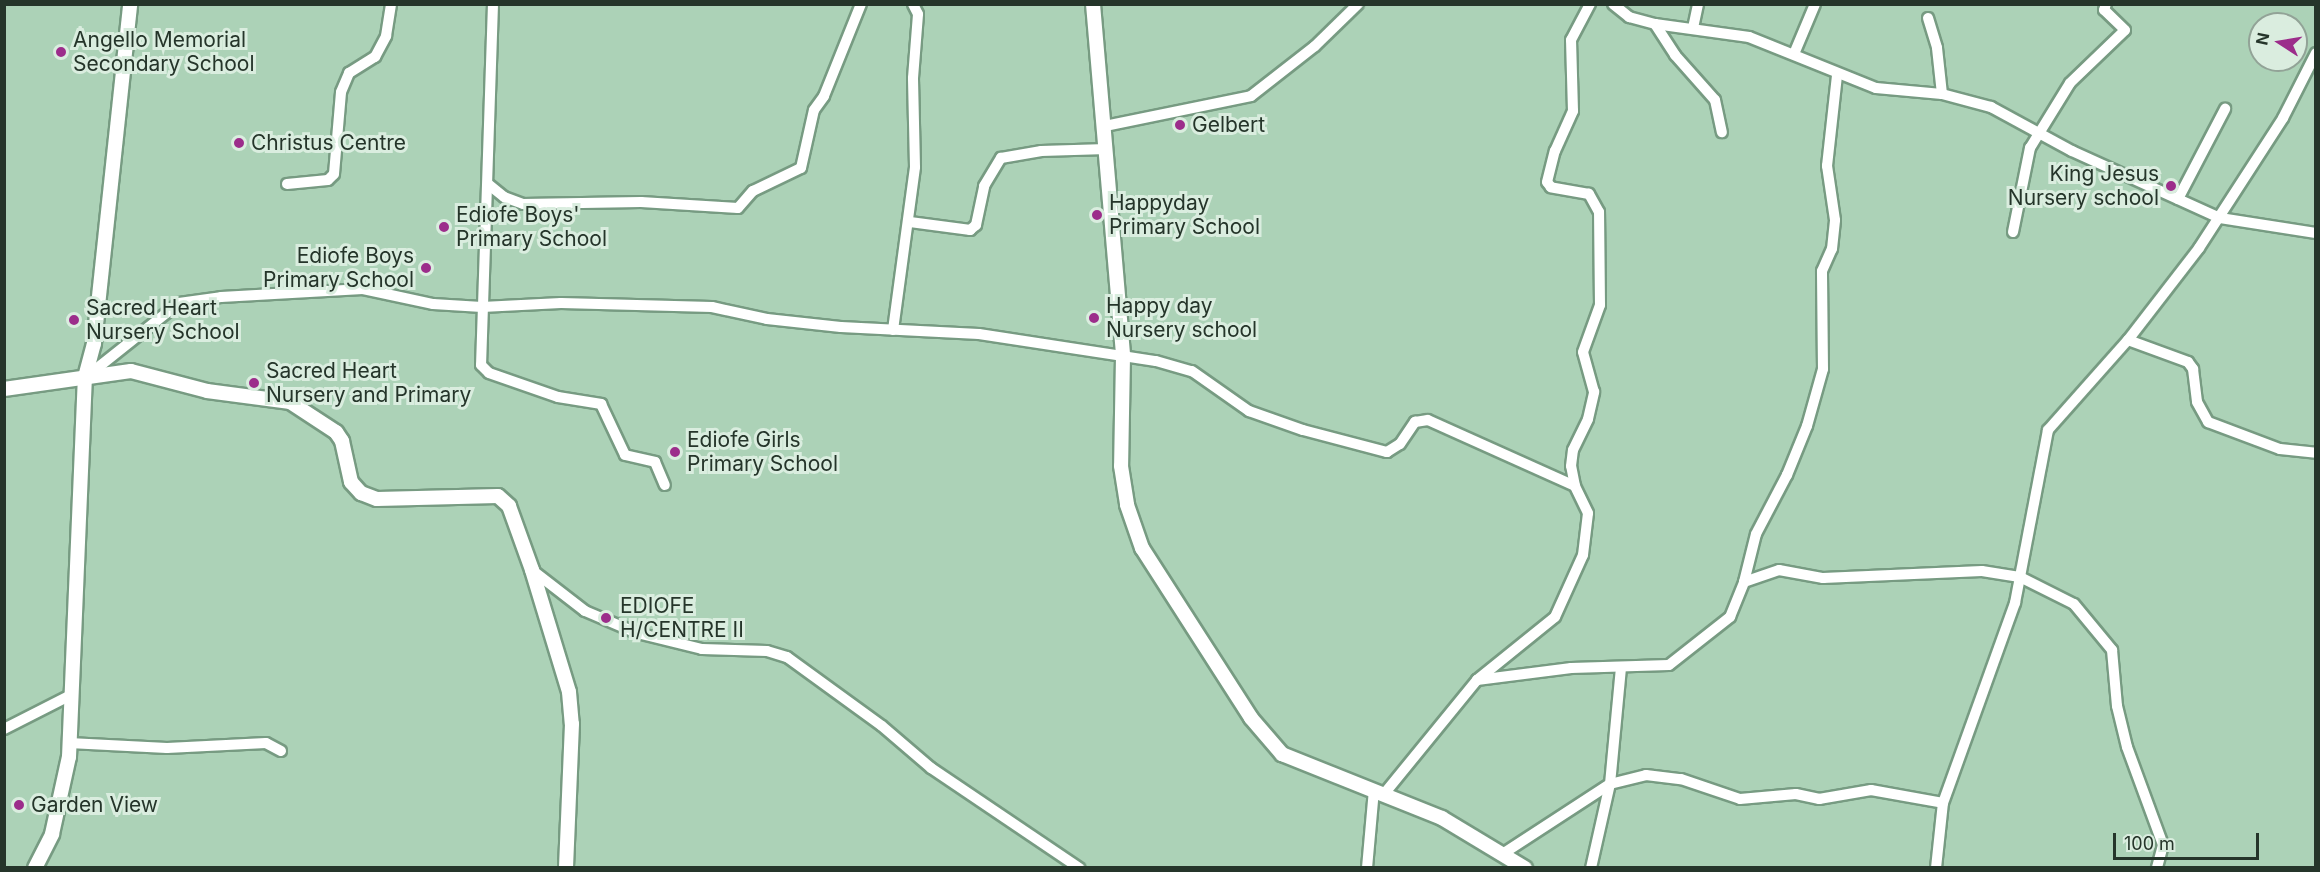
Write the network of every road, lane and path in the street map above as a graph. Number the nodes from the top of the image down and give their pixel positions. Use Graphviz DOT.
graph roads {
  1 [pos="130,4"];
  2 [pos="391,4"];
  3 [pos="493,4"];
  4 [pos="861,4"];
  5 [pos="913,4"];
  6 [pos="1092,4"];
  7 [pos="1358,4"];
  8 [pos="1590,4"];
  9 [pos="1613,4"];
  10 [pos="1698,4"];
  11 [pos="1815,4"];
  12 [pos="2106,4"];
  13 [pos="1928,18"];
  14 [pos="1655,24"];
  15 [pos="1693,28"];
  16 [pos="2316,53"];
  17 [pos="1794,54"];
  18 [pos="1837,76"];
  19 [pos="1942,94"];
  20 [pos="2225,109"];
  21 [pos="1105,126"];
  22 [pos="2039,131"];
  23 [pos="1722,132"];
  24 [pos="1107,149"];
  25 [pos="287,184"];
  26 [pos="488,184"];
  27 [pos="2178,199"];
  28 [pos="2220,218"];
  29 [pos="910,222"];
  30 [pos="2013,232"];
  31 [pos="2316,233"];
  32 [pos="482,307"];
  33 [pos="893,330"];
  34 [pos="2128,340"];
  35 [pos="1123,356"];
  36 [pos="85,377"];
  37 [pos="4,389"];
  38 [pos="2316,453"];
  39 [pos="665,485"];
  40 [pos="1575,486"];
  41 [pos="532,570"];
  42 [pos="2020,577"];
  43 [pos="1744,582"];
  44 [pos="1621,668"];
  45 [pos="1477,680"];
  46 [pos="72,695"];
  47 [pos="4,729"];
  48 [pos="69,743"];
  49 [pos="281,751"];
  50 [pos="1610,784"];
  51 [pos="1379,792"];
  52 [pos="1943,803"];
  53 [pos="1504,853"];
  54 [pos="35,867"];
  55 [pos="566,867"];
  56 [pos="1079,867"];
  57 [pos="1367,867"];
  58 [pos="1525,867"];
  59 [pos="1591,867"];
  60 [pos="1936,867"];
  61 [pos="2157,867"];
  1 -- 36 [label="street"];
  2 -- 25 [label="street"];
  3 -- 26 [label="street"];
  4 -- 26 [label="street"];
  5 -- 29 [label="street"];
  6 -- 21 [label="street"];
  7 -- 21 [label="street"];
  8 -- 40 [label="street"];
  9 -- 14 [label="street"];
  10 -- 15 [label="street"];
  11 -- 17 [label="street"];
  12 -- 22 [label="street"];
  13 -- 19 [label="street"];
  14 -- 15 [label="street"];
  14 -- 23 [label="street"];
  15 -- 17 [label="street"];
  16 -- 28 [label="street"];
  17 -- 18 [label="street"];
  18 -- 19 [label="street"];
  18 -- 43 [label="street"];
  19 -- 22 [label="street"];
  20 -- 27 [label="street"];
  21 -- 24 [label="street"];
  22 -- 27 [label="street"];
  22 -- 30 [label="street"];
  24 -- 29 [label="street"];
  24 -- 35 [label="street"];
  26 -- 32 [label="street"];
  27 -- 28 [label="street"];
  28 -- 31 [label="street"];
  28 -- 34 [label="street"];
  29 -- 33 [label="street"];
  32 -- 33 [label="street"];
  32 -- 36 [label="street"];
  32 -- 39 [label="street"];
  33 -- 35 [label="street"];
  34 -- 38 [label="street"];
  34 -- 42 [label="street"];
  35 -- 40 [label="street"];
  35 -- 51 [label="street"];
  36 -- 37 [label="street"];
  36 -- 41 [label="street"];
  36 -- 46 [label="street"];
  40 -- 45 [label="street"];
  41 -- 55 [label="street"];
  41 -- 56 [label="street"];
  42 -- 43 [label="street"];
  42 -- 52 [label="street"];
  42 -- 61 [label="street"];
  43 -- 44 [label="street"];
  44 -- 45 [label="street"];
  44 -- 50 [label="street"];
  45 -- 51 [label="street"];
  46 -- 47 [label="street"];
  46 -- 48 [label="street"];
  48 -- 49 [label="street"];
  48 -- 54 [label="street"];
  50 -- 52 [label="street"];
  50 -- 53 [label="street"];
  50 -- 59 [label="street"];
  51 -- 53 [label="street"];
  51 -- 57 [label="street"];
  52 -- 60 [label="street"];
  53 -- 58 [label="street"];
}
